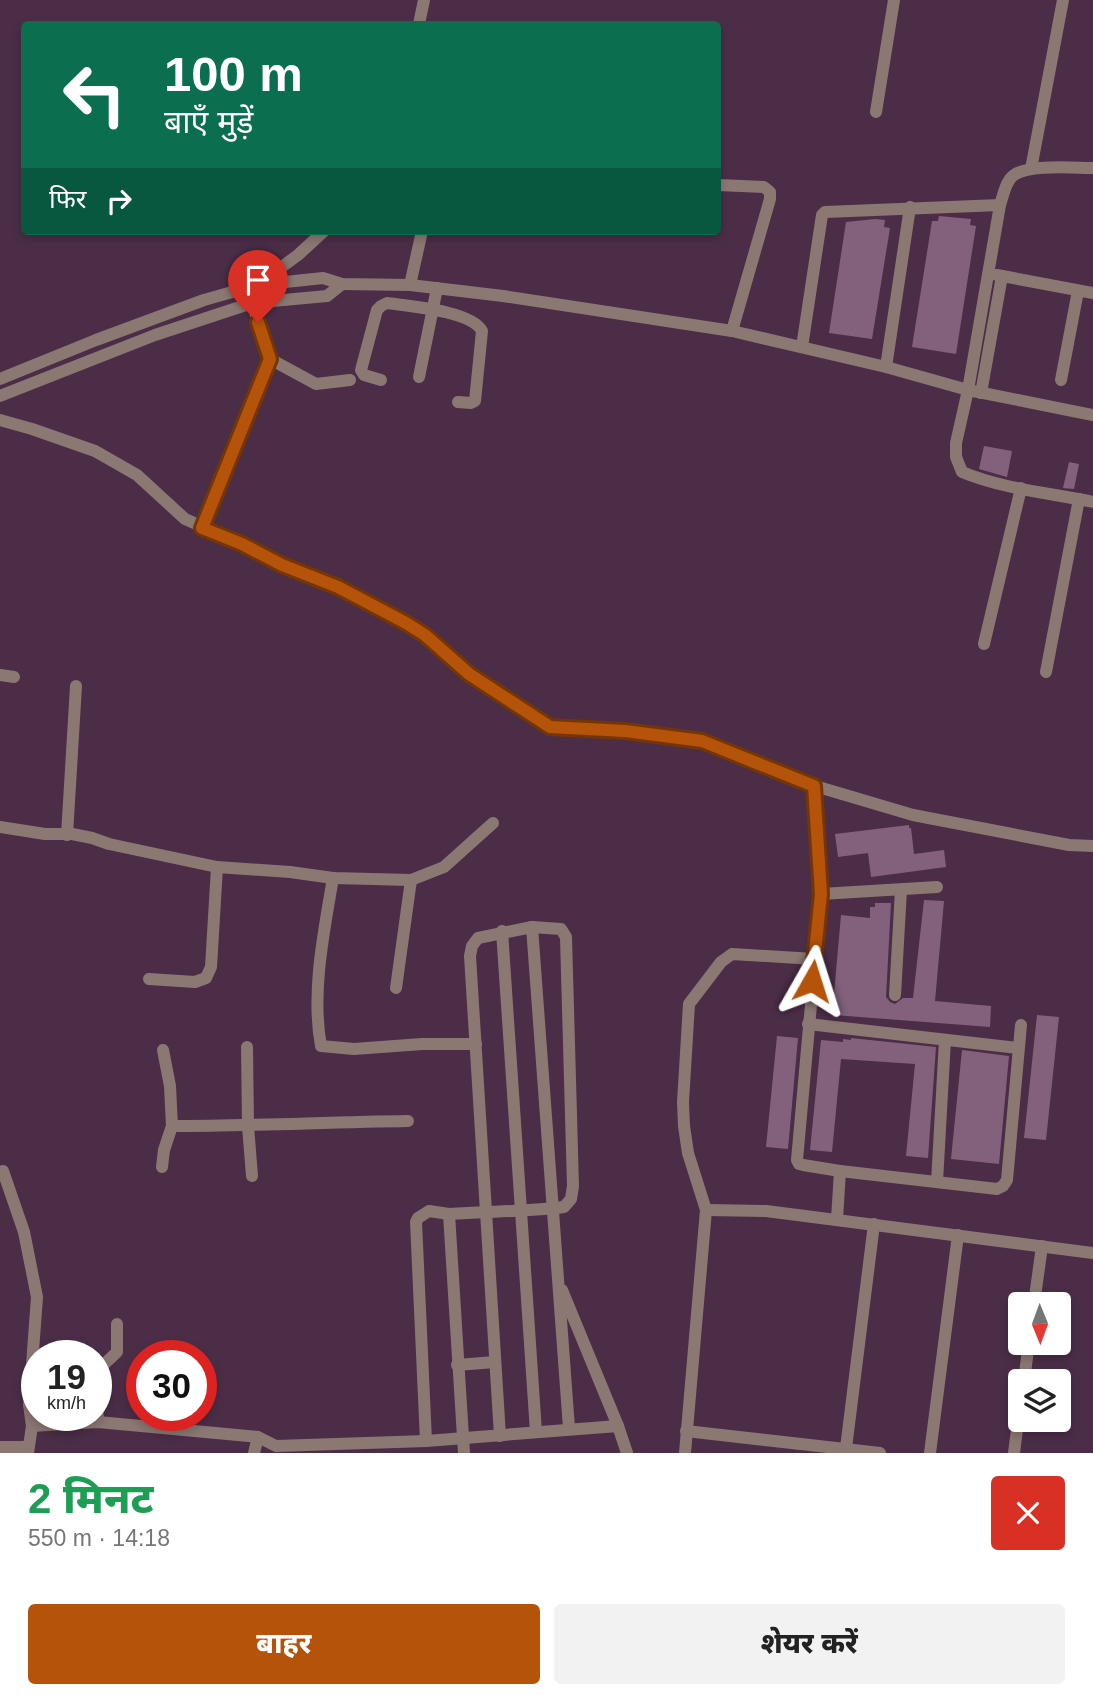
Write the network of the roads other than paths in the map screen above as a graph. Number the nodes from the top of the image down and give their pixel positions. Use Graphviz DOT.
graph roads {
  1 [pos="424,0"];
  2 [pos="894,0"];
  3 [pos="1063,0"];
  4 [pos="420,21"];
  5 [pos="876,112"];
  6 [pos="1093,168"];
  7 [pos="1031,169"];
  8 [pos="721,185"];
  9 [pos="1000,205"];
  10 [pos="910,206"];
  11 [pos="320,235"];
  12 [pos="421,235"];
  13 [pos="996,275"];
  14 [pos="342,284"];
  15 [pos="257,285"];
  16 [pos="410,285"];
  17 [pos="437,288"];
  18 [pos="1078,291"];
  19 [pos="1093,293"];
  20 [pos="252,303"];
  21 [pos="433,309"];
  22 [pos="732,331"];
  23 [pos="802,347"];
  24 [pos="270,359"];
  25 [pos="886,367"];
  26 [pos="419,377"];
  27 [pos="0,379"];
  28 [pos="350,380"];
  29 [pos="381,380"];
  30 [pos="1060,380"];
  31 [pos="975,392"];
  32 [pos="0,396"];
  33 [pos="458,402"];
  34 [pos="1093,415"];
  35 [pos="0,420"];
  36 [pos="1021,488"];
  37 [pos="1079,499"];
  38 [pos="1093,502"];
  39 [pos="202,528"];
  40 [pos="984,645"];
  41 [pos="1045,673"];
  42 [pos="0,675"];
  43 [pos="14,677"];
  44 [pos="76,686"];
  45 [pos="814,786"];
  46 [pos="493,823"];
  47 [pos="0,827"];
  48 [pos="67,835"];
  49 [pos="1093,846"];
  50 [pos="217,867"];
  51 [pos="333,878"];
  52 [pos="411,880"];
  53 [pos="937,887"];
  54 [pos="901,890"];
  55 [pos="821,894"];
  56 [pos="532,927"];
  57 [pos="502,931"];
  58 [pos="814,959"];
  59 [pos="149,979"];
  60 [pos="396,988"];
  61 [pos="894,995"];
  62 [pos="808,1024"];
  63 [pos="1021,1026"];
  64 [pos="945,1040"];
  65 [pos="476,1044"];
  66 [pos="247,1047"];
  67 [pos="1018,1048"];
  68 [pos="163,1050"];
  69 [pos="408,1121"];
  70 [pos="172,1126"];
  71 [pos="248,1126"];
  72 [pos="162,1167"];
  73 [pos="3,1171"];
  74 [pos="840,1171"];
  75 [pos="252,1176"];
  76 [pos="937,1182"];
  77 [pos="552,1209"];
  78 [pos="522,1210"];
  79 [pos="706,1210"];
  80 [pos="486,1211"];
  81 [pos="449,1214"];
  82 [pos="836,1219"];
  83 [pos="874,1224"];
  84 [pos="958,1235"];
  85 [pos="1042,1246"];
  86 [pos="1093,1253"];
  87 [pos="557,1279"];
  88 [pos="1036,1292"];
  89 [pos="117,1324"];
  90 [pos="34,1340"];
  91 [pos="112,1357"];
  92 [pos="495,1362"];
  93 [pos="457,1365"];
  94 [pos="112,1423"];
  95 [pos="618,1426"];
  96 [pos="569,1428"];
  97 [pos="31,1431"];
  98 [pos="686,1431"];
  99 [pos="536,1432"];
  100 [pos="1017,1432"];
  101 [pos="500,1436"];
  102 [pos="258,1437"];
  103 [pos="464,1439"];
  104 [pos="426,1441"];
  105 [pos="0,1447"];
  106 [pos="846,1448"];
  107 [pos="28,1450"];
  108 [pos="254,1453"];
  109 [pos="464,1453"];
  110 [pos="627,1453"];
  111 [pos="685,1453"];
  112 [pos="880,1453"];
  113 [pos="930,1453"];
  114 [pos="1014,1453"];
  1 -- 4 [label="street"];
  2 -- 5 [label="street"];
  3 -- 7 [label="street"];
  6 -- 7 [label="street"];
  7 -- 9 [label="street"];
  8 -- 22 [label="street"];
  9 -- 10 [label="street"];
  9 -- 13 [label="street"];
  10 -- 23 [label="street"];
  10 -- 25 [label="street"];
  11 -- 15 [label="street"];
  12 -- 16 [label="street"];
  13 -- 18 [label="street"];
  13 -- 31 [label="street"];
  14 -- 15 [label="street"];
  14 -- 16 [label="street"];
  14 -- 20 [label="street"];
  15 -- 27 [label="street"];
  16 -- 17 [label="street"];
  17 -- 21 [label="street"];
  17 -- 22 [label="street"];
  18 -- 19 [label="street"];
  18 -- 30 [label="street"];
  20 -- 24 [label="street"];
  20 -- 32 [label="street"];
  21 -- 26 [label="street"];
  21 -- 29 [label="street"];
  21 -- 33 [label="street"];
  22 -- 23 [label="street"];
  23 -- 25 [label="street"];
  24 -- 28 [label="street"];
  24 -- 39 [label="street"];
  25 -- 31 [label="street"];
  31 -- 34 [label="street"];
  31 -- 36 [label="street"];
  35 -- 39 [label="street"];
  36 -- 37 [label="street"];
  36 -- 40 [label="street"];
  37 -- 38 [label="street"];
  37 -- 41 [label="street"];
  39 -- 45 [label="street"];
  42 -- 43 [label="street"];
  44 -- 48 [label="street"];
  45 -- 49 [label="street"];
  45 -- 55 [label="street"];
  46 -- 52 [label="street"];
  47 -- 48 [label="street"];
  48 -- 50 [label="street"];
  50 -- 51 [label="street"];
  50 -- 59 [label="street"];
  51 -- 52 [label="street"];
  51 -- 65 [label="street"];
  52 -- 60 [label="street"];
  53 -- 54 [label="street"];
  54 -- 55 [label="street"];
  54 -- 61 [label="street"];
  55 -- 58 [label="street"];
  56 -- 57 [label="street"];
  56 -- 77 [label="street"];
  56 -- 77 [label="street"];
  57 -- 65 [label="street"];
  57 -- 78 [label="street"];
  58 -- 62 [label="street"];
  58 -- 79 [label="street"];
  62 -- 64 [label="street"];
  62 -- 74 [label="street"];
  63 -- 67 [label="street"];
  64 -- 67 [label="street"];
  64 -- 76 [label="street"];
  65 -- 80 [label="street"];
  66 -- 71 [label="street"];
  67 -- 76 [label="street"];
  68 -- 70 [label="street"];
  69 -- 71 [label="street"];
  70 -- 71 [label="street"];
  70 -- 72 [label="street"];
  71 -- 75 [label="street"];
  73 -- 90 [label="street"];
  74 -- 76 [label="street"];
  74 -- 82 [label="street"];
  77 -- 78 [label="street"];
  77 -- 87 [label="street"];
  78 -- 80 [label="street"];
  78 -- 99 [label="street"];
  79 -- 82 [label="street"];
  79 -- 98 [label="street"];
  80 -- 81 [label="street"];
  80 -- 92 [label="street"];
  81 -- 93 [label="street"];
  81 -- 104 [label="street"];
  82 -- 83 [label="street"];
  83 -- 84 [label="street"];
  83 -- 106 [label="street"];
  84 -- 85 [label="street"];
  84 -- 113 [label="street"];
  85 -- 86 [label="street"];
  85 -- 88 [label="street"];
  87 -- 95 [label="street"];
  87 -- 96 [label="street"];
  89 -- 91 [label="street"];
  92 -- 93 [label="street"];
  92 -- 101 [label="street"];
  93 -- 103 [label="street"];
  94 -- 102 [label="street"];
  95 -- 96 [label="street"];
  95 -- 110 [label="street"];
  96 -- 99 [label="street"];
  97 -- 107 [label="street"];
  98 -- 106 [label="street"];
  98 -- 111 [label="street"];
  99 -- 101 [label="street"];
  100 -- 114 [label="street"];
  101 -- 103 [label="street"];
  102 -- 104 [label="street"];
  102 -- 108 [label="street"];
  103 -- 104 [label="street"];
  103 -- 109 [label="street"];
  105 -- 107 [label="street"];
  106 -- 112 [label="street"];
}
